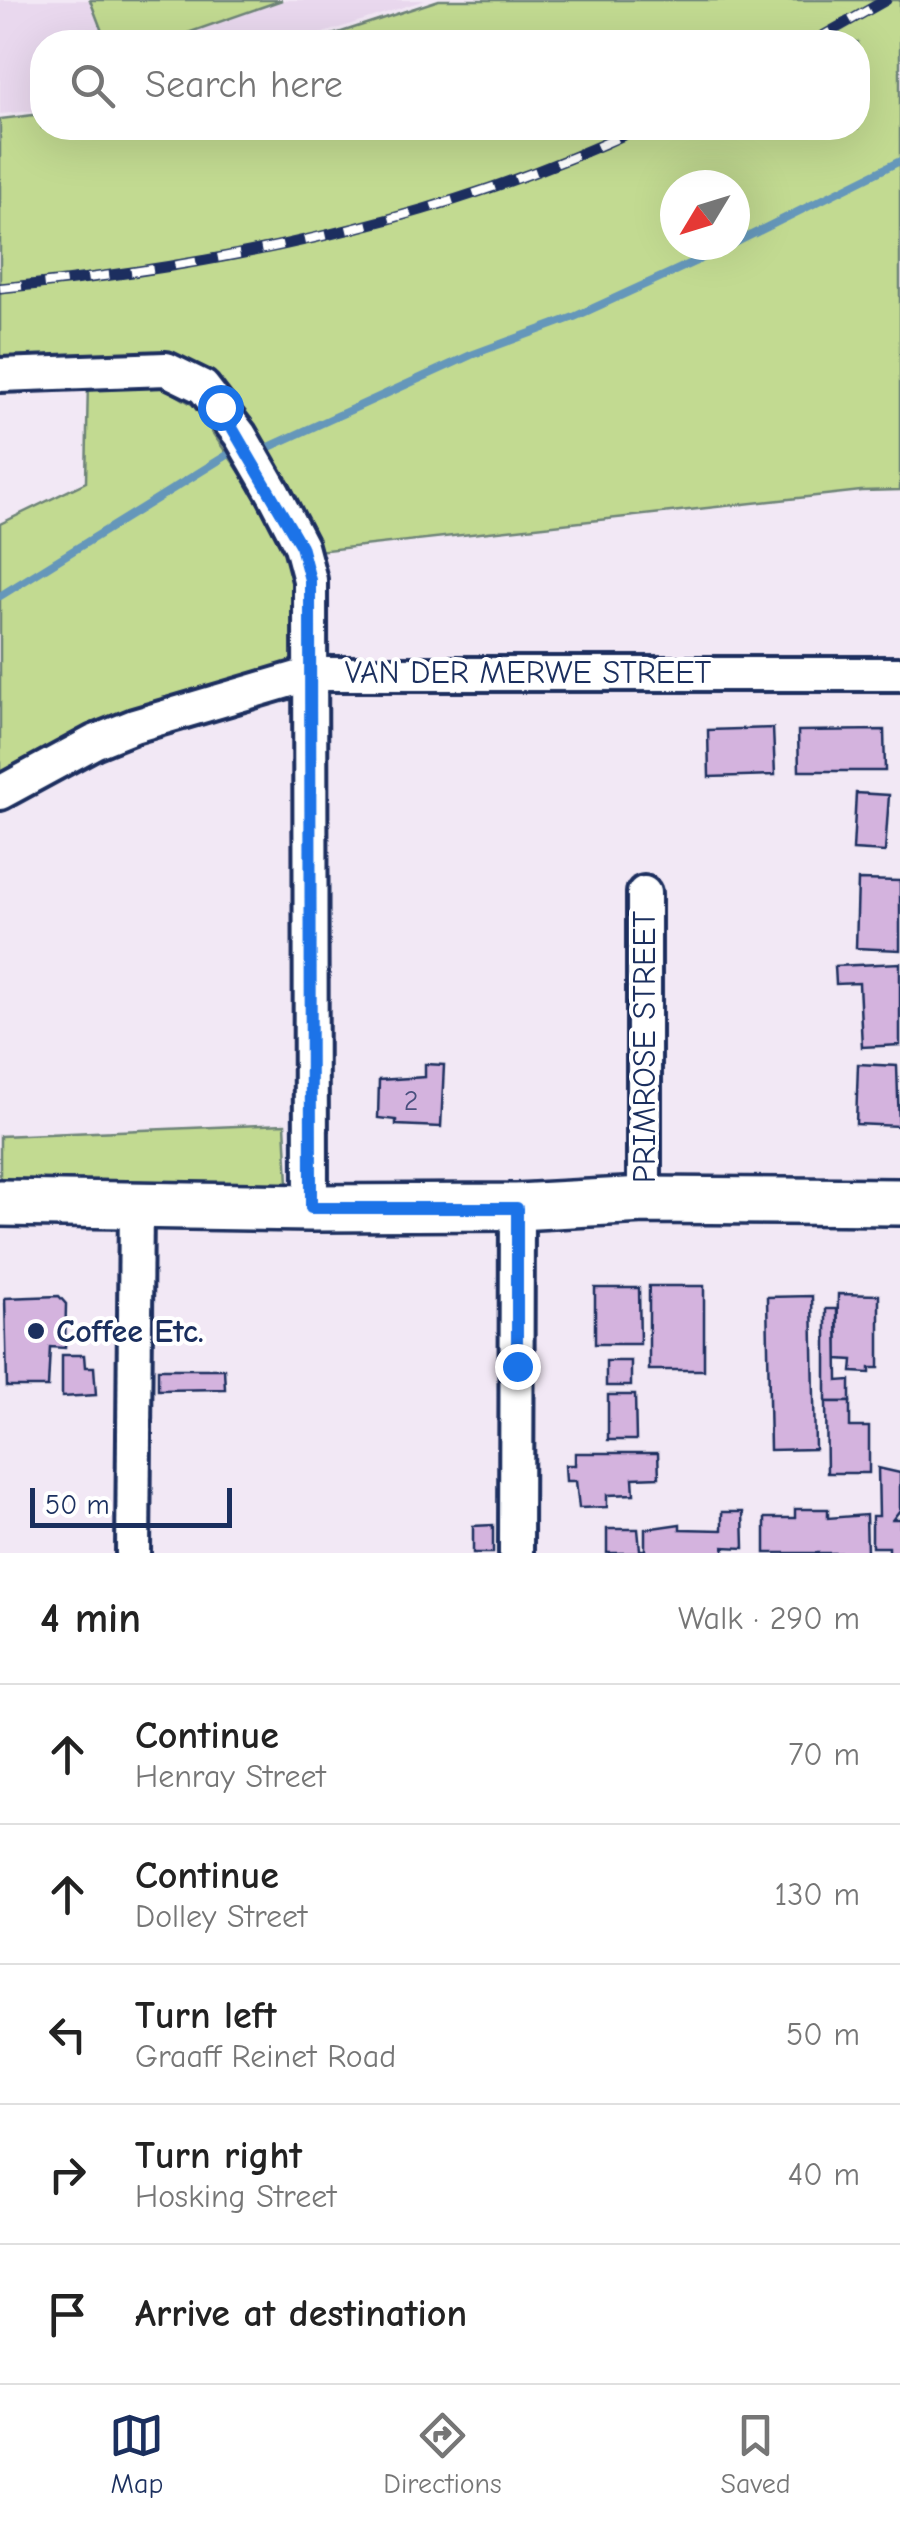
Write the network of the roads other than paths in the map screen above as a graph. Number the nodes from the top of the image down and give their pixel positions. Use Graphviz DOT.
graph roads {
  1 [pos="0,374"];
  2 [pos="311,674"];
  3 [pos="900,674"];
  4 [pos="0,793"];
  5 [pos="644,893"];
  6 [pos="644,1200"];
  7 [pos="900,1202"];
  8 [pos="136,1203"];
  9 [pos="0,1204"];
  10 [pos="311,1208"];
  11 [pos="517,1208"];
  12 [pos="132,1553"];
  13 [pos="516,1553"];
  1 -- 2 [label="street"];
  2 -- 3 [label="street, VAN DER MERWE STREET"];
  2 -- 4 [label="street, VAN DER MERWE STREET"];
  2 -- 10 [label="street"];
  5 -- 6 [label="street, PRIMROSE STREET"];
  6 -- 7 [label="main road"];
  6 -- 11 [label="main road"];
  8 -- 9 [label="main road"];
  8 -- 10 [label="main road"];
  8 -- 12 [label="street"];
  10 -- 11 [label="main road"];
  11 -- 13 [label="street"];
}
